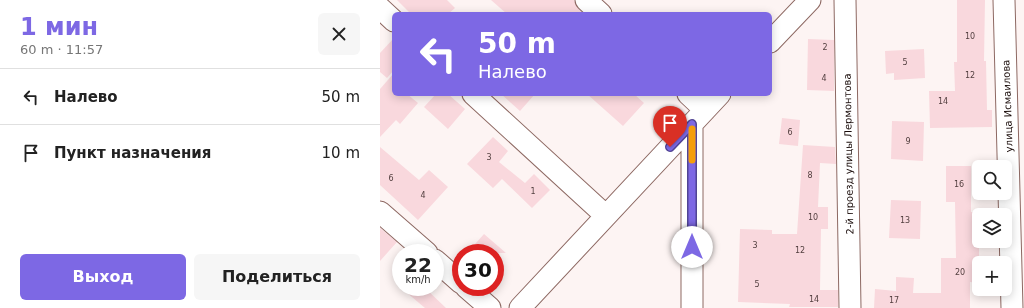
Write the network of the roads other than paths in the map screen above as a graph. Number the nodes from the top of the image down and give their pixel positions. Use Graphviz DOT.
graph roads {
  1 [pos="586,0"];
  2 [pos="810,0"];
  3 [pos="845,0"];
  4 [pos="1004,0"];
  5 [pos="380,8"];
  6 [pos="599,12"];
  7 [pos="392,19"];
  8 [pos="772,40"];
  9 [pos="475,96"];
  10 [pos="689,96"];
  11 [pos="718,96"];
  12 [pos="698,117"];
  13 [pos="380,212"];
  14 [pos="605,215"];
  15 [pos="417,244"];
  16 [pos="444,268"];
  17 [pos="452,275"];
  18 [pos="476,296"];
  19 [pos="490,308"];
  20 [pos="520,308"];
  21 [pos="692,308"];
  22 [pos="850,308"];
  23 [pos="1012,308"];
  1 -- 6 [label="street"];
  2 -- 8 [label="street"];
  3 -- 22 [label="street, 2-й проезд улицы Лермонтова"];
  4 -- 23 [label="street, улица Исмаилова"];
  5 -- 7 [label="street"];
  9 -- 14 [label="street"];
  10 -- 12 [label="street"];
  11 -- 12 [label="street"];
  12 -- 14 [label="street"];
  12 -- 21 [label="street"];
  13 -- 15 [label="street"];
  14 -- 20 [label="street"];
  16 -- 17 [label="street"];
  18 -- 19 [label="street"];
}
